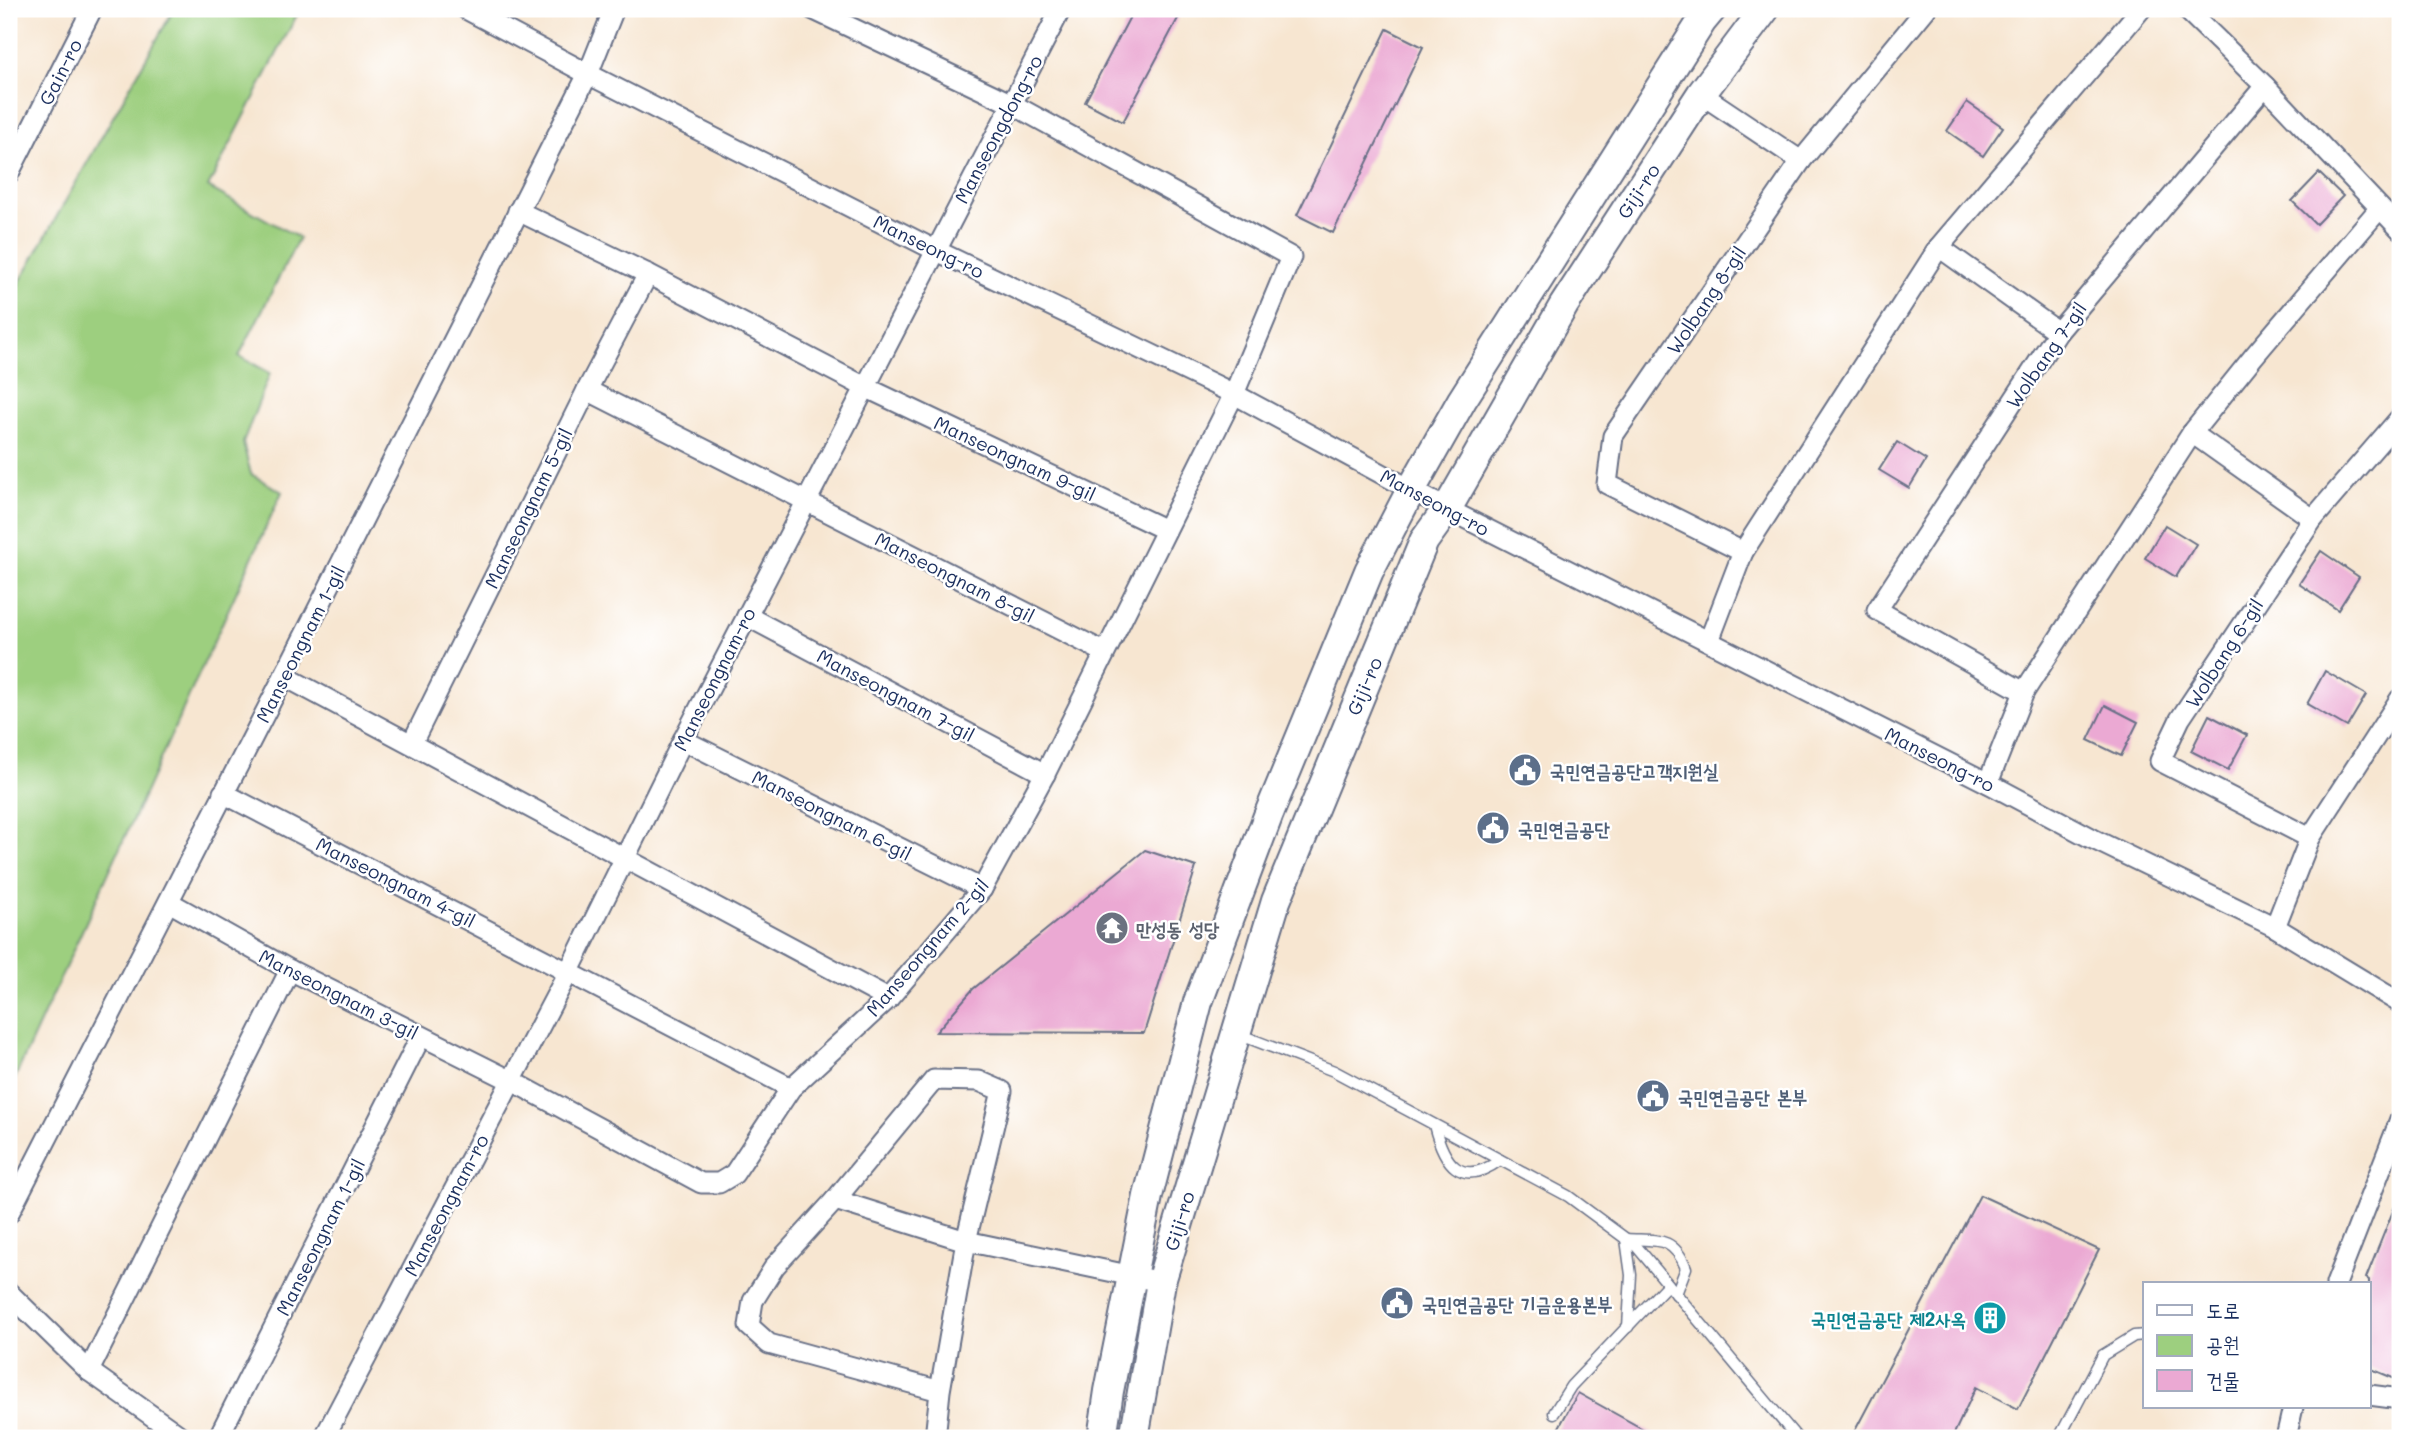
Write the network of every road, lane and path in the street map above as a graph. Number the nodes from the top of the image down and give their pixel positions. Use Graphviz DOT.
graph roads {
  1 [pos="92,9"];
  2 [pos="466,9"];
  3 [pos="614,9"];
  4 [pos="812,9"];
  5 [pos="1061,9"];
  6 [pos="1712,9"];
  7 [pos="1765,9"];
  8 [pos="1926,9"];
  9 [pos="2141,9"];
  10 [pos="2186,9"];
  11 [pos="588,74"];
  12 [pos="2265,86"];
  13 [pos="1701,94"];
  14 [pos="1012,104"];
  15 [pos="1801,161"];
  16 [pos="9,173"];
  17 [pos="2379,209"];
  18 [pos="518,211"];
  19 [pos="2400,229"];
  20 [pos="1939,247"];
  21 [pos="935,250"];
  22 [pos="648,274"];
  23 [pos="2058,332"];
  24 [pos="865,387"];
  25 [pos="587,390"];
  26 [pos="1234,394"];
  27 [pos="2400,418"];
  28 [pos="2192,433"];
  29 [pos="1411,490"];
  30 [pos="806,502"];
  31 [pos="1447,509"];
  32 [pos="2313,519"];
  33 [pos="1166,530"];
  34 [pos="1743,552"];
  35 [pos="747,616"];
  36 [pos="1709,641"];
  37 [pos="1104,652"];
  38 [pos="284,676"];
  39 [pos="2024,692"];
  40 [pos="2400,699"];
  41 [pos="683,740"];
  42 [pos="412,743"];
  43 [pos="1045,774"];
  44 [pos="1988,783"];
  45 [pos="223,793"];
  46 [pos="2310,838"];
  47 [pos="624,856"];
  48 [pos="982,889"];
  49 [pos="169,902"];
  50 [pos="2274,927"];
  51 [pos="290,970"];
  52 [pos="569,971"];
  53 [pos="888,999"];
  54 [pos="2400,1003"];
  55 [pos="1235,1033"];
  56 [pos="421,1036"];
  57 [pos="512,1081"];
  58 [pos="791,1088"];
  59 [pos="2400,1120"];
  60 [pos="1434,1125"];
  61 [pos="1500,1160"];
  62 [pos="835,1200"];
  63 [pos="9,1213"];
  64 [pos="1626,1239"];
  65 [pos="966,1241"];
  66 [pos="1132,1276"];
  67 [pos="1161,1282"];
  68 [pos="2337,1282"];
  69 [pos="1668,1284"];
  70 [pos="9,1293"];
  71 [pos="1676,1294"];
  72 [pos="1628,1327"];
  73 [pos="2143,1335"];
  74 [pos="89,1371"];
  75 [pos="940,1391"];
  76 [pos="2370,1395"];
  77 [pos="2400,1399"];
  78 [pos="2293,1408"];
  79 [pos="1554,1413"];
  80 [pos="183,1438"];
  81 [pos="218,1438"];
  82 [pos="324,1438"];
  83 [pos="935,1438"];
  84 [pos="1102,1438"];
  85 [pos="1133,1438"];
  86 [pos="1797,1438"];
  87 [pos="2059,1438"];
  88 [pos="2286,1438"];
  1 -- 16 [label="street, Gain-ro"];
  2 -- 11 [label="street, Manseong-ro"];
  3 -- 11 [label="street, Manseongnam 1-gil"];
  4 -- 14 [label="street"];
  5 -- 14 [label="street, Manseongdong-ro"];
  6 -- 29 [label="street, Giji-ro"];
  7 -- 13 [label="street, Giji-ro"];
  8 -- 15 [label="street, Wolbang 8-gil"];
  9 -- 20 [label="street"];
  10 -- 12 [label="street"];
  11 -- 18 [label="street, Manseongnam 1-gil"];
  11 -- 21 [label="street, Manseong-ro"];
  12 -- 17 [label="street"];
  12 -- 23 [label="street, Wolbang 7-gil"];
  13 -- 15 [label="street"];
  13 -- 31 [label="street, Giji-ro"];
  14 -- 21 [label="street, Manseongdong-ro"];
  14 -- 26 [label="street, Manseongnam 2-gil"];
  15 -- 34 [label="street, Wolbang 8-gil"];
  17 -- 19 [label="street"];
  17 -- 28 [label="street"];
  18 -- 22 [label="street"];
  18 -- 38 [label="street, Manseongnam 1-gil"];
  20 -- 23 [label="street"];
  20 -- 34 [label="street"];
  21 -- 24 [label="street, Manseongnam-ro"];
  21 -- 26 [label="street, Manseong-ro"];
  22 -- 24 [label="street"];
  22 -- 25 [label="street, Manseongnam 5-gil"];
  23 -- 39 [label="street, Wolbang 7-gil"];
  24 -- 30 [label="street, Manseongnam-ro"];
  24 -- 33 [label="street, Manseongnam 9-gil"];
  25 -- 30 [label="street"];
  25 -- 42 [label="street, Manseongnam 5-gil"];
  26 -- 29 [label="street, Manseong-ro"];
  26 -- 33 [label="street, Manseongnam 2-gil"];
  27 -- 32 [label="street, Wolbang 6-gil"];
  28 -- 32 [label="street"];
  28 -- 39 [label="street"];
  29 -- 31 [label="street, Manseong-ro"];
  29 -- 66 [label="street, Giji-ro"];
  30 -- 35 [label="street, Manseongnam-ro"];
  30 -- 37 [label="street, Manseongnam 8-gil"];
  31 -- 36 [label="street, Manseong-ro"];
  31 -- 55 [label="street, Giji-ro"];
  32 -- 46 [label="street, Wolbang 6-gil"];
  33 -- 37 [label="street, Manseongnam 2-gil"];
  34 -- 36 [label="street"];
  35 -- 41 [label="street, Manseongnam-ro"];
  35 -- 43 [label="street, Manseongnam 7-gil"];
  36 -- 44 [label="street, Manseong-ro"];
  37 -- 43 [label="street, Manseongnam 2-gil"];
  38 -- 42 [label="street"];
  38 -- 45 [label="street, Manseongnam 1-gil"];
  39 -- 44 [label="street"];
  40 -- 46 [label="street"];
  41 -- 47 [label="street, Manseongnam-ro"];
  41 -- 48 [label="street, Manseongnam 6-gil"];
  42 -- 47 [label="street"];
  43 -- 48 [label="street, Manseongnam 2-gil"];
  44 -- 50 [label="street, Manseong-ro"];
  45 -- 49 [label="street, Manseongnam 1-gil"];
  45 -- 52 [label="street, Manseongnam 4-gil"];
  46 -- 50 [label="street"];
  47 -- 52 [label="street, Manseongnam-ro"];
  47 -- 53 [label="street"];
  48 -- 53 [label="street, Manseongnam 2-gil"];
  49 -- 51 [label="street, Manseongnam 3-gil"];
  49 -- 63 [label="street, Manseongnam 1-gil"];
  50 -- 54 [label="street, Manseong-ro"];
  51 -- 56 [label="street, Manseongnam 3-gil"];
  51 -- 74 [label="street"];
  52 -- 57 [label="street, Manseongnam-ro"];
  52 -- 58 [label="street"];
  53 -- 58 [label="street, Manseongnam 2-gil"];
  55 -- 60 [label="lane"];
  55 -- 67 [label="street, Giji-ro"];
  56 -- 57 [label="street, Manseongnam 3-gil"];
  56 -- 81 [label="street, Manseongnam 1-gil"];
  57 -- 58 [label="street, Manseongnam 2-gil"];
  57 -- 82 [label="street, Manseongnam-ro"];
  59 -- 68 [label="street"];
  60 -- 61 [label="lane"];
  60 -- 61 [label="lane"];
  61 -- 64 [label="lane"];
  62 -- 65 [label="street"];
  62 -- 65 [label="street"];
  62 -- 75 [label="street"];
  64 -- 69 [label="lane"];
  64 -- 71 [label="lane"];
  64 -- 72 [label="lane"];
  65 -- 66 [label="street"];
  65 -- 75 [label="street"];
  66 -- 67 [label="street"];
  66 -- 84 [label="street, Giji-ro"];
  67 -- 85 [label="street, Giji-ro"];
  69 -- 71 [label="lane"];
  69 -- 72 [label="lane"];
  70 -- 74 [label="street"];
  71 -- 86 [label="lane"];
  72 -- 79 [label="lane"];
  73 -- 87 [label="lane"];
  74 -- 80 [label="street"];
  75 -- 83 [label="street"];
  76 -- 77 [label="street"];
  78 -- 88 [label="street"];
}
